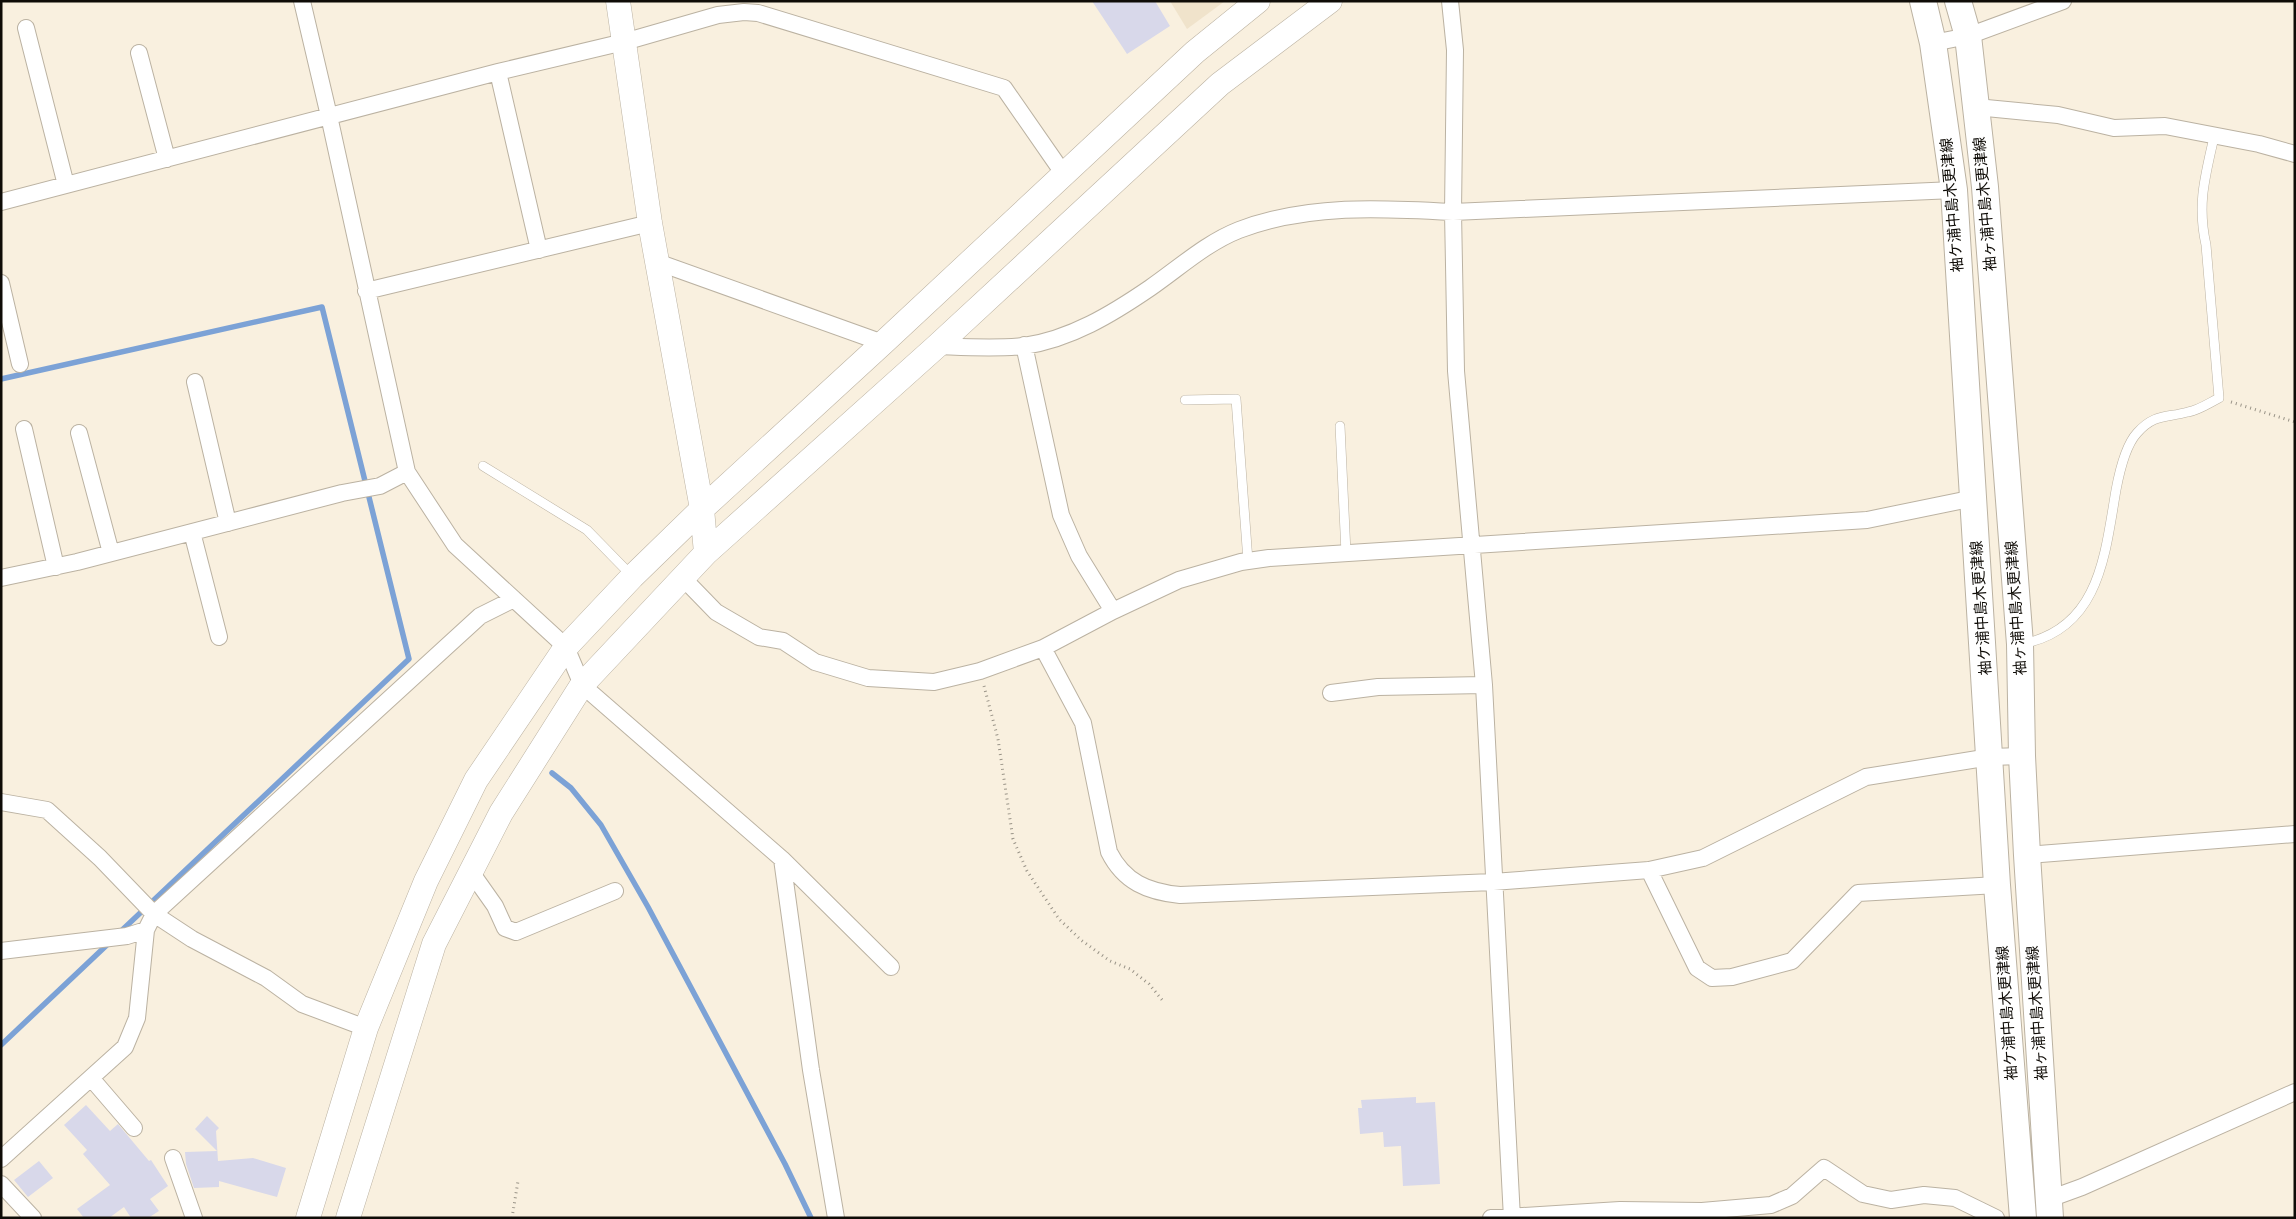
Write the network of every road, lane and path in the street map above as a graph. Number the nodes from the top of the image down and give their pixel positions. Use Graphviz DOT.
graph roads {
  1 [pos="302,1"];
  2 [pos="618,1"];
  3 [pos="1258,1"];
  4 [pos="1330,1"];
  5 [pos="1450,1"];
  6 [pos="1923,1"];
  7 [pos="1958,1"];
  8 [pos="2063,1"];
  9 [pos="26,28"];
  10 [pos="1968,36"];
  11 [pos="624,42"];
  12 [pos="1933,43"];
  13 [pos="139,54"];
  14 [pos="498,72"];
  15 [pos="1976,107"];
  16 [pos="330,116"];
  17 [pos="2214,137"];
  18 [pos="2295,154"];
  19 [pos="167,159"];
  20 [pos="1063,173"];
  21 [pos="66,185"];
  22 [pos="1954,190"];
  23 [pos="2,199"];
  24 [pos="1453,212"];
  25 [pos="650,223"];
  26 [pos="539,250"];
  27 [pos="657,262"];
  28 [pos="1,283"];
  29 [pos="366,291"];
  30 [pos="883,343"];
  31 [pos="936,346"];
  32 [pos="1024,346"];
  33 [pos="20,364"];
  34 [pos="195,382"];
  35 [pos="2219,398"];
  36 [pos="1185,400"];
  37 [pos="2295,422"];
  38 [pos="1340,426"];
  39 [pos="24,429"];
  40 [pos="79,433"];
  41 [pos="483,466"];
  42 [pos="407,472"];
  43 [pos="1974,498"];
  44 [pos="702,508"];
  45 [pos="228,523"];
  46 [pos="192,532"];
  47 [pos="1472,546"];
  48 [pos="110,553"];
  49 [pos="706,553"];
  50 [pos="1346,553"];
  51 [pos="1248,561"];
  52 [pos="56,567"];
  53 [pos="632,577"];
  54 [pos="682,577"];
  55 [pos="1,578"];
  56 [pos="514,599"];
  57 [pos="1113,611"];
  58 [pos="219,637"];
  59 [pos="2020,644"];
  60 [pos="566,647"];
  61 [pos="1044,648"];
  62 [pos="980,671"];
  63 [pos="582,684"];
  64 [pos="1484,685"];
  65 [pos="1331,693"];
  66 [pos="2022,756"];
  67 [pos="1990,757"];
  68 [pos="1,802"];
  69 [pos="2295,834"];
  70 [pos="2027,855"];
  71 [pos="782,859"];
  72 [pos="1649,870"];
  73 [pos="471,872"];
  74 [pos="1493,882"];
  75 [pos="1997,886"];
  76 [pos="615,891"];
  77 [pos="154,914"];
  78 [pos="146,930"];
  79 [pos="1,951"];
  80 [pos="891,967"];
  81 [pos="1163,1001"];
  82 [pos="366,1028"];
  83 [pos="91,1078"];
  84 [pos="2295,1092"];
  85 [pos="134,1128"];
  86 [pos="173,1158"];
  87 [pos="1,1159"];
  88 [pos="518,1180"];
  89 [pos="1,1184"];
  90 [pos="2049,1208"];
  91 [pos="1512,1217"];
  92 [pos="33,1218"];
  93 [pos="194,1218"];
  94 [pos="308,1218"];
  95 [pos="348,1218"];
  96 [pos="512,1218"];
  97 [pos="836,1218"];
  98 [pos="1491,1218"];
  99 [pos="1996,1218"];
  100 [pos="2023,1218"];
  1 -- 16 [label="street"];
  2 -- 11 [label="street"];
  3 -- 20 [label="street"];
  4 -- 31 [label="street"];
  5 -- 24 [label="street"];
  6 -- 12 [label="main road, 袖ケ浦中島木更津線"];
  7 -- 10 [label="main road, 袖ヶ浦中島木更津線"];
  8 -- 10 [label="street"];
  9 -- 21 [label="street"];
  10 -- 12 [label="street"];
  10 -- 15 [label="main road, 袖ヶ浦中島木更津線"];
  11 -- 14 [label="street"];
  11 -- 20 [label="street"];
  11 -- 25 [label="street"];
  12 -- 22 [label="main road, 袖ケ浦中島木更津線"];
  13 -- 19 [label="street"];
  14 -- 16 [label="street"];
  14 -- 26 [label="street"];
  15 -- 17 [label="street"];
  15 -- 59 [label="main road, 袖ヶ浦中島木更津線"];
  16 -- 19 [label="street"];
  16 -- 29 [label="street"];
  17 -- 18 [label="street"];
  17 -- 35 [label="lane"];
  19 -- 21 [label="street"];
  20 -- 30 [label="street"];
  21 -- 23 [label="street"];
  22 -- 24 [label="street"];
  22 -- 43 [label="main road, 袖ケ浦中島木更津線"];
  24 -- 32 [label="street"];
  24 -- 47 [label="street"];
  25 -- 26 [label="street"];
  25 -- 27 [label="street"];
  26 -- 29 [label="street"];
  27 -- 30 [label="street"];
  27 -- 44 [label="street"];
  28 -- 33 [label="street"];
  29 -- 42 [label="street"];
  30 -- 44 [label="street"];
  31 -- 32 [label="street"];
  31 -- 49 [label="street"];
  32 -- 57 [label="street"];
  34 -- 45 [label="street"];
  35 -- 37 [label="path"];
  35 -- 59 [label="lane"];
  36 -- 51 [label="lane"];
  38 -- 50 [label="lane"];
  39 -- 52 [label="street"];
  40 -- 48 [label="street"];
  41 -- 53 [label="lane"];
  42 -- 45 [label="street"];
  42 -- 56 [label="street"];
  43 -- 47 [label="street"];
  43 -- 67 [label="main road, 袖ケ浦中島木更津線"];
  44 -- 49 [label="street"];
  44 -- 53 [label="street"];
  45 -- 46 [label="street"];
  46 -- 48 [label="street"];
  46 -- 58 [label="street"];
  47 -- 50 [label="street"];
  47 -- 64 [label="street"];
  48 -- 52 [label="street"];
  49 -- 54 [label="street"];
  50 -- 51 [label="street"];
  51 -- 57 [label="street"];
  52 -- 55 [label="street"];
  53 -- 60 [label="street"];
  54 -- 62 [label="street"];
  54 -- 63 [label="street"];
  56 -- 60 [label="street"];
  56 -- 77 [label="street"];
  57 -- 61 [label="street"];
  59 -- 66 [label="main road, 袖ヶ浦中島木更津線"];
  60 -- 63 [label="street"];
  60 -- 82 [label="street"];
  61 -- 62 [label="street"];
  61 -- 74 [label="street"];
  62 -- 81 [label="path"];
  63 -- 71 [label="street"];
  63 -- 73 [label="street"];
  64 -- 65 [label="street"];
  64 -- 74 [label="street"];
  66 -- 67 [label="street"];
  66 -- 70 [label="main road, 袖ヶ浦中島木更津線"];
  67 -- 72 [label="street"];
  67 -- 75 [label="main road, 袖ケ浦中島木更津線"];
  68 -- 77 [label="street"];
  69 -- 70 [label="street"];
  70 -- 90 [label="main road, 袖ヶ浦中島木更津線"];
  71 -- 80 [label="street"];
  71 -- 97 [label="street"];
  72 -- 74 [label="street"];
  72 -- 75 [label="street"];
  73 -- 76 [label="street"];
  73 -- 95 [label="street"];
  74 -- 91 [label="street"];
  75 -- 100 [label="main road, 袖ケ浦中島木更津線"];
  77 -- 78 [label="street"];
  77 -- 82 [label="street"];
  78 -- 79 [label="street"];
  78 -- 83 [label="street"];
  82 -- 94 [label="street"];
  83 -- 85 [label="street"];
  83 -- 87 [label="street"];
  84 -- 90 [label="street"];
  86 -- 93 [label="street"];
  88 -- 96 [label="path"];
  89 -- 92 [label="street"];
  91 -- 98 [label="street"];
  91 -- 99 [label="street"];
}
